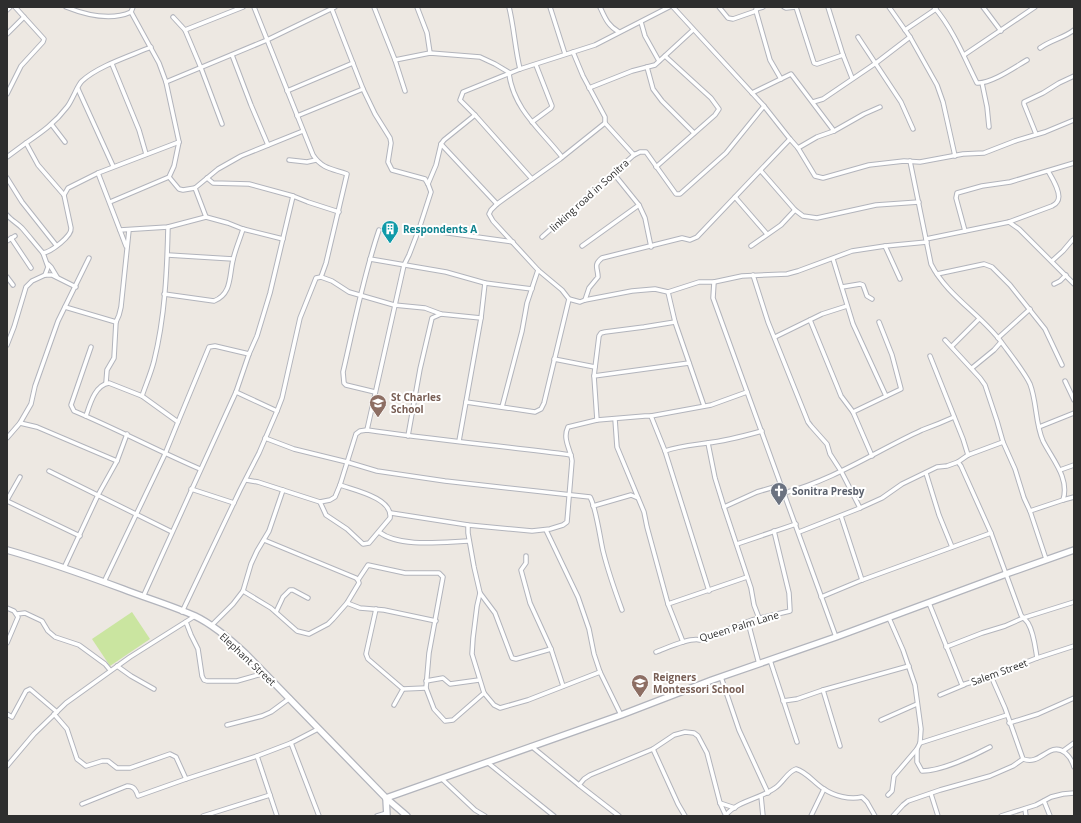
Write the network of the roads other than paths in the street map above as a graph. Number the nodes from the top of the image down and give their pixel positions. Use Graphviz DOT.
graph roads {
  1 [pos="10,7"];
  2 [pos="15,7"];
  3 [pos="66,7"];
  4 [pos="133,7"];
  5 [pos="243,7"];
  6 [pos="254,7"];
  7 [pos="374,7"];
  8 [pos="417,7"];
  9 [pos="509,7"];
  10 [pos="550,7"];
  11 [pos="600,7"];
  12 [pos="669,7"];
  13 [pos="673,7"];
  14 [pos="719,7"];
  15 [pos="763,7"];
  16 [pos="784,7"];
  17 [pos="796,7"];
  18 [pos="828,7"];
  19 [pos="889,7"];
  20 [pos="983,7"];
  21 [pos="1034,7"];
  22 [pos="333,8"];
  23 [pos="935,8"];
  24 [pos="1029,9"];
  25 [pos="7,10"];
  26 [pos="756,11"];
  27 [pos="131,12"];
  28 [pos="24,17"];
  29 [pos="173,17"];
  30 [pos="641,22"];
  31 [pos="185,30"];
  32 [pos="693,30"];
  33 [pos="905,30"];
  34 [pos="1074,30"];
  35 [pos="1001,31"];
  36 [pos="619,32"];
  37 [pos="7,34"];
  38 [pos="858,36"];
  39 [pos="910,37"];
  40 [pos="267,40"];
  41 [pos="151,47"];
  42 [pos="1040,48"];
  43 [pos="574,52"];
  44 [pos="430,53"];
  45 [pos="565,54"];
  46 [pos="232,55"];
  47 [pos="843,55"];
  48 [pos="964,55"];
  49 [pos="665,56"];
  50 [pos="396,60"];
  51 [pos="1027,60"];
  52 [pos="659,61"];
  53 [pos="353,63"];
  54 [pos="876,63"];
  55 [pos="112,64"];
  56 [pos="536,65"];
  57 [pos="647,67"];
  58 [pos="201,68"];
  59 [pos="520,69"];
  60 [pos="510,74"];
  61 [pos="1074,76"];
  62 [pos="852,78"];
  63 [pos="781,79"];
  64 [pos="166,82"];
  65 [pos="982,83"];
  66 [pos="589,88"];
  67 [pos="78,89"];
  68 [pos="363,89"];
  69 [pos="287,91"];
  70 [pos="405,91"];
  71 [pos="752,93"];
  72 [pos="7,94"];
  73 [pos="813,102"];
  74 [pos="764,106"];
  75 [pos="880,107"];
  76 [pos="297,116"];
  77 [pos="475,116"];
  78 [pos="1074,120"];
  79 [pos="532,122"];
  80 [pos="605,123"];
  81 [pos="222,124"];
  82 [pos="52,125"];
  83 [pos="989,127"];
  84 [pos="913,128"];
  85 [pos="303,131"];
  86 [pos="834,131"];
  87 [pos="694,133"];
  88 [pos="1036,134"];
  89 [pos="790,139"];
  90 [pos="65,142"];
  91 [pos="179,142"];
  92 [pos="26,144"];
  93 [pos="441,144"];
  94 [pos="268,146"];
  95 [pos="798,148"];
  96 [pos="146,154"];
  97 [pos="636,154"];
  98 [pos="955,156"];
  99 [pos="7,157"];
  100 [pos="562,157"];
  101 [pos="289,160"];
  102 [pos="316,160"];
  103 [pos="910,162"];
  104 [pos="1074,163"];
  105 [pos="113,166"];
  106 [pos="656,167"];
  107 [pos="762,171"];
  108 [pos="1048,171"];
  109 [pos="98,173"];
  110 [pos="614,174"];
  111 [pos="169,176"];
  112 [pos="7,178"];
  113 [pos="207,178"];
  114 [pos="532,178"];
  115 [pos="428,184"];
  116 [pos="195,188"];
  117 [pos="64,195"];
  118 [pos="293,196"];
  119 [pos="735,197"];
  120 [pos="110,202"];
  121 [pos="919,202"];
  122 [pos="497,204"];
  123 [pos="639,205"];
  124 [pos="795,210"];
  125 [pos="339,212"];
  126 [pos="7,215"];
  127 [pos="206,218"];
  128 [pos="11,220"];
  129 [pos="7,222"];
  130 [pos="1009,222"];
  131 [pos="168,226"];
  132 [pos="243,229"];
  133 [pos="419,229"];
  134 [pos="120,230"];
  135 [pos="129,230"];
  136 [pos="379,230"];
  137 [pos="965,231"];
  138 [pos="767,234"];
  139 [pos="15,236"];
  140 [pos="542,237"];
  141 [pos="11,238"];
  142 [pos="1074,238"];
  143 [pos="283,239"];
  144 [pos="927,240"];
  145 [pos="7,241"];
  146 [pos="513,242"];
  147 [pos="56,245"];
  148 [pos="582,246"];
  149 [pos="651,246"];
  150 [pos="750,246"];
  151 [pos="885,246"];
  152 [pos="126,247"];
  153 [pos="43,253"];
  154 [pos="168,254"];
  155 [pos="89,258"];
  156 [pos="370,258"];
  157 [pos="233,259"];
  158 [pos="833,259"];
  159 [pos="1052,261"];
  160 [pos="47,263"];
  161 [pos="404,265"];
  162 [pos="30,268"];
  163 [pos="538,270"];
  164 [pos="937,274"];
  165 [pos="45,275"];
  166 [pos="753,275"];
  167 [pos="1066,275"];
  168 [pos="7,277"];
  169 [pos="57,277"];
  170 [pos="321,277"];
  171 [pos="900,279"];
  172 [pos="485,282"];
  173 [pos="714,282"];
  174 [pos="1054,284"];
  175 [pos="1074,284"];
  176 [pos="13,286"];
  177 [pos="76,287"];
  178 [pos="842,287"];
  179 [pos="532,289"];
  180 [pos="668,292"];
  181 [pos="164,294"];
  182 [pos="360,296"];
  183 [pos="568,299"];
  184 [pos="872,299"];
  185 [pos="585,300"];
  186 [pos="394,305"];
  187 [pos="847,306"];
  188 [pos="65,307"];
  189 [pos="1030,309"];
  190 [pos="441,314"];
  191 [pos="481,318"];
  192 [pos="979,319"];
  193 [pos="810,320"];
  194 [pos="116,322"];
  195 [pos="675,322"];
  196 [pos="879,322"];
  197 [pos="775,337"];
  198 [pos="998,338"];
  199 [pos="945,340"];
  200 [pos="1001,342"];
  201 [pos="7,345"];
  202 [pos="952,346"];
  203 [pos="92,347"];
  204 [pos="249,354"];
  205 [pos="930,356"];
  206 [pos="554,359"];
  207 [pos="689,363"];
  208 [pos="1062,365"];
  209 [pos="595,367"];
  210 [pos="972,368"];
  211 [pos="594,376"];
  212 [pos="1065,381"];
  213 [pos="106,384"];
  214 [pos="236,392"];
  215 [pos="375,392"];
  216 [pos="747,392"];
  217 [pos="142,396"];
  218 [pos="886,396"];
  219 [pos="1074,400"];
  220 [pos="466,402"];
  221 [pos="704,406"];
  222 [pos="502,407"];
  223 [pos="277,411"];
  224 [pos="852,412"];
  225 [pos="1074,413"];
  226 [pos="86,416"];
  227 [pos="651,416"];
  228 [pos="954,418"];
  229 [pos="615,419"];
  230 [pos="597,420"];
  231 [pos="178,422"];
  232 [pos="20,423"];
  233 [pos="1039,427"];
  234 [pos="367,430"];
  235 [pos="762,431"];
  236 [pos="127,434"];
  237 [pos="408,436"];
  238 [pos="7,438"];
  239 [pos="265,438"];
  240 [pos="459,441"];
  241 [pos="1003,442"];
  242 [pos="708,443"];
  243 [pos="665,451"];
  244 [pos="165,454"];
  245 [pos="571,455"];
  246 [pos="968,455"];
  247 [pos="872,456"];
  248 [pos="117,461"];
  249 [pos="348,462"];
  250 [pos="958,462"];
  251 [pos="1074,465"];
  252 [pos="200,469"];
  253 [pos="1060,470"];
  254 [pos="49,471"];
  255 [pos="842,471"];
  256 [pos="926,473"];
  257 [pos="20,477"];
  258 [pos="246,480"];
  259 [pos="340,485"];
  260 [pos="781,485"];
  261 [pos="634,488"];
  262 [pos="191,489"];
  263 [pos="283,490"];
  264 [pos="784,493"];
  265 [pos="569,494"];
  266 [pos="98,495"];
  267 [pos="631,495"];
  268 [pos="1074,497"];
  269 [pos="639,499"];
  270 [pos="7,500"];
  271 [pos="1063,500"];
  272 [pos="320,502"];
  273 [pos="234,503"];
  274 [pos="593,506"];
  275 [pos="724,507"];
  276 [pos="860,508"];
  277 [pos="1030,511"];
  278 [pos="391,513"];
  279 [pos="135,514"];
  280 [pos="841,516"];
  281 [pos="796,524"];
  282 [pos="468,525"];
  283 [pos="546,530"];
  284 [pos="774,531"];
  285 [pos="172,532"];
  286 [pos="379,532"];
  287 [pos="799,532"];
  288 [pos="991,533"];
  289 [pos="80,536"];
  290 [pos="264,540"];
  291 [pos="469,542"];
  292 [pos="737,544"];
  293 [pos="952,547"];
  294 [pos="7,550"];
  295 [pos="1074,550"];
  296 [pos="526,556"];
  297 [pos="1046,559"];
  298 [pos="64,568"];
  299 [pos="1006,574"];
  300 [pos="747,577"];
  301 [pos="358,580"];
  302 [pos="862,580"];
  303 [pos="104,582"];
  304 [pos="243,591"];
  305 [pos="709,591"];
  306 [pos="480,593"];
  307 [pos="143,597"];
  308 [pos="822,597"];
  309 [pos="308,598"];
  310 [pos="1074,602"];
  311 [pos="347,603"];
  312 [pos="929,603"];
  313 [pos="668,604"];
  314 [pos="7,608"];
  315 [pos="376,609"];
  316 [pos="622,610"];
  317 [pos="182,612"];
  318 [pos="276,612"];
  319 [pos="17,614"];
  320 [pos="195,616"];
  321 [pos="759,618"];
  322 [pos="889,618"];
  323 [pos="1024,618"];
  324 [pos="436,621"];
  325 [pos="186,622"];
  326 [pos="748,622"];
  327 [pos="211,626"];
  328 [pos="836,637"];
  329 [pos="683,642"];
  330 [pos="7,643"];
  331 [pos="1074,646"];
  332 [pos="946,647"];
  333 [pos="552,649"];
  334 [pos="656,652"];
  335 [pos="1037,658"];
  336 [pos="770,660"];
  337 [pos="759,664"];
  338 [pos="117,666"];
  339 [pos="909,666"];
  340 [pos="110,670"];
  341 [pos="600,672"];
  342 [pos="265,673"];
  343 [pos="991,676"];
  344 [pos="720,677"];
  345 [pos="479,680"];
  346 [pos="426,681"];
  347 [pos="965,684"];
  348 [pos="563,686"];
  349 [pos="426,688"];
  350 [pos="154,689"];
  351 [pos="403,689"];
  352 [pos="823,690"];
  353 [pos="484,693"];
  354 [pos="940,695"];
  355 [pos="290,698"];
  356 [pos="1074,698"];
  357 [pos="783,701"];
  358 [pos="917,704"];
  359 [pos="394,705"];
  360 [pos="55,713"];
  361 [pos="7,714"];
  362 [pos="621,714"];
  363 [pos="1007,715"];
  364 [pos="880,720"];
  365 [pos="1009,722"];
  366 [pos="226,725"];
  367 [pos="318,729"];
  368 [pos="797,742"];
  369 [pos="291,743"];
  370 [pos="920,743"];
  371 [pos="1074,743"];
  372 [pos="530,746"];
  373 [pos="840,746"];
  374 [pos="990,747"];
  375 [pos="654,749"];
  376 [pos="917,749"];
  377 [pos="1063,751"];
  378 [pos="257,756"];
  379 [pos="1023,759"];
  380 [pos="487,762"];
  381 [pos="7,765"];
  382 [pos="1074,767"];
  383 [pos="186,779"];
  384 [pos="442,779"];
  385 [pos="579,785"];
  386 [pos="824,789"];
  387 [pos="768,793"];
  388 [pos="1074,793"];
  389 [pos="932,794"];
  390 [pos="270,795"];
  391 [pos="761,796"];
  392 [pos="888,796"];
  393 [pos="386,798"];
  394 [pos="1044,801"];
  395 [pos="720,803"];
  396 [pos="82,804"];
  397 [pos="735,808"];
  398 [pos="1025,809"];
  399 [pos="387,815"];
  400 [pos="203,816"];
  401 [pos="277,816"];
  402 [pos="319,816"];
  403 [pos="377,816"];
  404 [pos="407,816"];
  405 [pos="485,816"];
  406 [pos="554,816"];
  407 [pos="619,816"];
  408 [pos="685,816"];
  409 [pos="726,816"];
  410 [pos="763,816"];
  411 [pos="811,816"];
  412 [pos="875,816"];
  413 [pos="893,816"];
  414 [pos="938,816"];
  415 [pos="1000,816"];
  416 [pos="1026,816"];
  417 [pos="1050,816"];
  1 -- 25 [label="street"];
  2 -- 28 [label="street"];
  3 -- 27 [label="street"];
  4 -- 27 [label="street"];
  5 -- 31 [label="street"];
  6 -- 40 [label="street"];
  7 -- 50 [label="street"];
  8 -- 44 [label="street"];
  9 -- 59 [label="street"];
  10 -- 45 [label="street"];
  11 -- 36 [label="street"];
  12 -- 30 [label="street"];
  13 -- 32 [label="street"];
  14 -- 26 [label="street"];
  15 -- 26 [label="street"];
  16 -- 17 [label="street"];
  17 -- 47 [label="street"];
  18 -- 47 [label="street"];
  19 -- 33 [label="street"];
  20 -- 35 [label="street"];
  21 -- 24 [label="street"];
  22 -- 40 [label="street"];
  22 -- 53 [label="street"];
  23 -- 33 [label="street"];
  23 -- 48 [label="street"];
  24 -- 35 [label="street"];
  26 -- 63 [label="street"];
  27 -- 41 [label="street"];
  28 -- 37 [label="street"];
  28 -- 72 [label="street"];
  29 -- 31 [label="street"];
  30 -- 36 [label="street"];
  30 -- 52 [label="street"];
  31 -- 58 [label="street"];
  32 -- 49 [label="street"];
  32 -- 71 [label="street"];
  33 -- 39 [label="street"];
  34 -- 42 [label="street"];
  35 -- 48 [label="street"];
  36 -- 43 [label="street"];
  38 -- 54 [label="street"];
  39 -- 54 [label="street"];
  39 -- 98 [label="street"];
  40 -- 46 [label="street"];
  40 -- 69 [label="street"];
  41 -- 55 [label="street"];
  41 -- 64 [label="street"];
  43 -- 45 [label="street"];
  43 -- 66 [label="street"];
  44 -- 50 [label="street"];
  44 -- 60 [label="street"];
  45 -- 56 [label="street"];
  46 -- 58 [label="street"];
  46 -- 94 [label="street"];
  47 -- 62 [label="street"];
  48 -- 65 [label="street"];
  49 -- 52 [label="street"];
  49 -- 87 [label="street"];
  50 -- 70 [label="street"];
  51 -- 65 [label="street"];
  52 -- 57 [label="street"];
  53 -- 68 [label="street"];
  53 -- 69 [label="street"];
  54 -- 62 [label="street"];
  54 -- 84 [label="street"];
  55 -- 67 [label="street"];
  55 -- 96 [label="street"];
  56 -- 59 [label="street"];
  56 -- 79 [label="street"];
  57 -- 66 [label="street"];
  57 -- 87 [label="street"];
  58 -- 64 [label="street"];
  58 -- 81 [label="street"];
  59 -- 60 [label="street"];
  60 -- 77 [label="street"];
  60 -- 79 [label="street"];
  61 -- 88 [label="street"];
  62 -- 73 [label="street"];
  63 -- 71 [label="street"];
  63 -- 73 [label="street"];
  64 -- 91 [label="street"];
  65 -- 83 [label="street"];
  66 -- 80 [label="street"];
  67 -- 82 [label="street"];
  67 -- 105 [label="street"];
  68 -- 76 [label="street"];
  68 -- 115 [label="street"];
  69 -- 76 [label="street"];
  71 -- 74 [label="street"];
  73 -- 86 [label="street"];
  74 -- 89 [label="street"];
  74 -- 106 [label="street"];
  75 -- 86 [label="street"];
  76 -- 85 [label="street"];
  77 -- 93 [label="street"];
  77 -- 114 [label="street"];
  78 -- 88 [label="street"];
  79 -- 100 [label="street"];
  80 -- 97 [label="street"];
  80 -- 100 [label="street"];
  82 -- 90 [label="street"];
  82 -- 92 [label="street"];
  85 -- 94 [label="street"];
  85 -- 102 [label="street"];
  86 -- 95 [label="street"];
  87 -- 106 [label="street"];
  88 -- 98 [label="street"];
  89 -- 95 [label="street"];
  89 -- 107 [label="street"];
  91 -- 96 [label="street"];
  91 -- 111 [label="street"];
  92 -- 99 [label="street"];
  92 -- 117 [label="street"];
  93 -- 115 [label="street"];
  93 -- 122 [label="street"];
  94 -- 113 [label="street"];
  95 -- 103 [label="street"];
  96 -- 105 [label="street"];
  97 -- 106 [label="street"];
  97 -- 110 [label="street, linking road in Sonitra"];
  98 -- 103 [label="street"];
  100 -- 114 [label="street"];
  101 -- 102 [label="street"];
  102 -- 125 [label="street"];
  103 -- 121 [label="street"];
  104 -- 108 [label="street"];
  105 -- 109 [label="street"];
  107 -- 119 [label="street"];
  107 -- 124 [label="street"];
  108 -- 130 [label="street"];
  108 -- 137 [label="street"];
  109 -- 117 [label="street"];
  109 -- 120 [label="street"];
  110 -- 123 [label="street"];
  110 -- 140 [label="street, linking road in Sonitra"];
  111 -- 116 [label="street"];
  111 -- 120 [label="street"];
  112 -- 147 [label="street"];
  113 -- 116 [label="street"];
  113 -- 118 [label="street"];
  114 -- 122 [label="street"];
  115 -- 133 [label="street"];
  116 -- 127 [label="street"];
  117 -- 147 [label="street"];
  118 -- 125 [label="street"];
  118 -- 143 [label="street"];
  119 -- 138 [label="street"];
  119 -- 149 [label="street"];
  120 -- 134 [label="street"];
  121 -- 124 [label="street"];
  121 -- 144 [label="street"];
  122 -- 146 [label="street"];
  123 -- 148 [label="street"];
  123 -- 149 [label="street"];
  124 -- 138 [label="street"];
  125 -- 170 [label="street"];
  126 -- 128 [label="street"];
  127 -- 131 [label="street"];
  127 -- 132 [label="street"];
  128 -- 129 [label="street"];
  128 -- 153 [label="street"];
  130 -- 137 [label="street"];
  130 -- 159 [label="street"];
  131 -- 135 [label="street"];
  131 -- 154 [label="street"];
  132 -- 143 [label="street"];
  132 -- 157 [label="street"];
  133 -- 146 [label="street"];
  133 -- 161 [label="street"];
  134 -- 135 [label="street"];
  134 -- 152 [label="street"];
  135 -- 152 [label="street"];
  136 -- 156 [label="street"];
  137 -- 144 [label="street"];
  138 -- 150 [label="street"];
  139 -- 141 [label="street"];
  141 -- 145 [label="street"];
  141 -- 162 [label="street"];
  142 -- 159 [label="street"];
  143 -- 204 [label="street"];
  144 -- 151 [label="street"];
  144 -- 164 [label="street"];
  146 -- 163 [label="street"];
  147 -- 153 [label="street"];
  149 -- 185 [label="street"];
  151 -- 158 [label="street"];
  151 -- 171 [label="street"];
  152 -- 194 [label="street"];
  153 -- 160 [label="street"];
  154 -- 157 [label="street"];
  154 -- 181 [label="street"];
  155 -- 177 [label="street"];
  156 -- 161 [label="street"];
  156 -- 182 [label="street"];
  157 -- 181 [label="street"];
  158 -- 166 [label="street"];
  158 -- 178 [label="street"];
  159 -- 167 [label="street"];
  160 -- 165 [label="street"];
  160 -- 169 [label="street"];
  161 -- 172 [label="street"];
  161 -- 186 [label="street"];
  163 -- 179 [label="street"];
  163 -- 183 [label="street"];
  164 -- 189 [label="street"];
  164 -- 192 [label="street"];
  165 -- 169 [label="street"];
  165 -- 201 [label="street"];
  166 -- 173 [label="street"];
  166 -- 197 [label="street"];
  167 -- 174 [label="street"];
  167 -- 175 [label="street"];
  168 -- 176 [label="street"];
  169 -- 177 [label="street"];
  170 -- 182 [label="street"];
  170 -- 223 [label="street"];
  172 -- 179 [label="street"];
  172 -- 191 [label="street"];
  173 -- 180 [label="street"];
  173 -- 216 [label="street"];
  177 -- 188 [label="street"];
  178 -- 184 [label="street"];
  178 -- 187 [label="street"];
  179 -- 222 [label="street"];
  180 -- 185 [label="street"];
  180 -- 195 [label="street"];
  181 -- 217 [label="street"];
  182 -- 186 [label="street"];
  182 -- 215 [label="street"];
  183 -- 185 [label="street"];
  183 -- 206 [label="street"];
  186 -- 190 [label="street"];
  186 -- 215 [label="street"];
  187 -- 193 [label="street"];
  187 -- 218 [label="street"];
  188 -- 194 [label="street"];
  188 -- 232 [label="street"];
  189 -- 198 [label="street"];
  189 -- 208 [label="street"];
  190 -- 191 [label="street"];
  190 -- 237 [label="street"];
  191 -- 220 [label="street"];
  192 -- 198 [label="street"];
  192 -- 202 [label="street"];
  193 -- 197 [label="street"];
  193 -- 224 [label="street"];
  194 -- 213 [label="street"];
  195 -- 207 [label="street"];
  195 -- 209 [label="street"];
  196 -- 218 [label="street"];
  197 -- 255 [label="street"];
  198 -- 200 [label="street"];
  199 -- 202 [label="street"];
  200 -- 210 [label="street"];
  200 -- 233 [label="street"];
  202 -- 210 [label="street"];
  203 -- 226 [label="street"];
  204 -- 214 [label="street"];
  204 -- 231 [label="street"];
  205 -- 228 [label="street"];
  206 -- 209 [label="street"];
  206 -- 222 [label="street"];
  207 -- 211 [label="street"];
  207 -- 221 [label="street"];
  209 -- 211 [label="street"];
  210 -- 241 [label="street"];
  211 -- 230 [label="street"];
  212 -- 219 [label="street"];
  213 -- 217 [label="street"];
  213 -- 226 [label="street"];
  214 -- 223 [label="street"];
  214 -- 252 [label="street"];
  215 -- 234 [label="street"];
  216 -- 221 [label="street"];
  216 -- 235 [label="street"];
  217 -- 231 [label="street"];
  218 -- 224 [label="street"];
  220 -- 222 [label="street"];
  220 -- 240 [label="street"];
  221 -- 227 [label="street"];
  223 -- 239 [label="street"];
  224 -- 247 [label="street"];
  225 -- 233 [label="street"];
  226 -- 236 [label="street"];
  227 -- 229 [label="street"];
  227 -- 243 [label="street"];
  228 -- 246 [label="street"];
  228 -- 247 [label="street"];
  229 -- 230 [label="street"];
  229 -- 261 [label="street"];
  230 -- 245 [label="street"];
  231 -- 244 [label="street"];
  232 -- 238 [label="street"];
  232 -- 248 [label="street"];
  233 -- 253 [label="street"];
  234 -- 237 [label="street"];
  234 -- 249 [label="street"];
  235 -- 242 [label="street"];
  235 -- 260 [label="street"];
  236 -- 244 [label="street"];
  236 -- 248 [label="street"];
  237 -- 240 [label="street"];
  239 -- 249 [label="street"];
  239 -- 258 [label="street"];
  240 -- 245 [label="street"];
  241 -- 246 [label="street"];
  241 -- 277 [label="street"];
  242 -- 243 [label="street"];
  242 -- 275 [label="street"];
  243 -- 305 [label="street"];
  244 -- 252 [label="street"];
  244 -- 279 [label="street"];
  245 -- 265 [label="street"];
  246 -- 250 [label="street"];
  247 -- 255 [label="street"];
  248 -- 266 [label="street"];
  249 -- 259 [label="street"];
  249 -- 265 [label="street"];
  250 -- 256 [label="street"];
  250 -- 288 [label="street"];
  251 -- 253 [label="street"];
  252 -- 262 [label="street"];
  253 -- 271 [label="street"];
  254 -- 266 [label="street"];
  255 -- 264 [label="street"];
  255 -- 276 [label="street"];
  256 -- 276 [label="street"];
  256 -- 293 [label="street"];
  257 -- 270 [label="street"];
  258 -- 263 [label="street"];
  258 -- 273 [label="street"];
  259 -- 272 [label="street"];
  259 -- 278 [label="street"];
  260 -- 264 [label="street"];
  260 -- 275 [label="street"];
  261 -- 267 [label="street"];
  261 -- 269 [label="street"];
  262 -- 273 [label="street"];
  262 -- 285 [label="street"];
  263 -- 272 [label="street"];
  263 -- 290 [label="street"];
  264 -- 281 [label="street"];
  265 -- 274 [label="street"];
  265 -- 283 [label="street"];
  266 -- 279 [label="street"];
  266 -- 289 [label="street"];
  267 -- 269 [label="street"];
  267 -- 274 [label="street"];
  268 -- 271 [label="street"];
  269 -- 313 [label="street"];
  270 -- 289 [label="street"];
  271 -- 277 [label="street"];
  272 -- 286 [label="street"];
  273 -- 317 [label="street"];
  274 -- 316 [label="street"];
  275 -- 292 [label="street"];
  276 -- 280 [label="street"];
  277 -- 297 [label="street"];
  278 -- 282 [label="street"];
  278 -- 286 [label="street"];
  279 -- 285 [label="street"];
  279 -- 303 [label="street"];
  280 -- 287 [label="street"];
  280 -- 302 [label="street"];
  281 -- 284 [label="street"];
  281 -- 287 [label="street"];
  282 -- 283 [label="street"];
  282 -- 291 [label="street"];
  283 -- 341 [label="street"];
  284 -- 292 [label="street"];
  284 -- 321 [label="street, Queen Palm Lane"];
  285 -- 307 [label="street"];
  286 -- 291 [label="street"];
  287 -- 308 [label="street"];
  288 -- 293 [label="street"];
  288 -- 299 [label="street"];
  289 -- 298 [label="street"];
  290 -- 301 [label="street"];
  290 -- 304 [label="street"];
  291 -- 306 [label="street"];
  292 -- 300 [label="street"];
  293 -- 302 [label="street"];
  294 -- 298 [label="street, Elephant Street"];
  295 -- 297 [label="street"];
  296 -- 333 [label="street"];
  297 -- 299 [label="street"];
  298 -- 303 [label="street, Elephant Street"];
  299 -- 312 [label="street"];
  299 -- 323 [label="street"];
  300 -- 305 [label="street"];
  300 -- 321 [label="street"];
  301 -- 311 [label="street"];
  301 -- 324 [label="street"];
  302 -- 308 [label="street"];
  303 -- 307 [label="street, Elephant Street"];
  304 -- 318 [label="street"];
  304 -- 327 [label="street"];
  305 -- 313 [label="street"];
  306 -- 333 [label="street"];
  306 -- 345 [label="street"];
  307 -- 317 [label="street, Elephant Street"];
  308 -- 328 [label="street"];
  309 -- 318 [label="street"];
  310 -- 323 [label="street"];
  311 -- 315 [label="street"];
  311 -- 318 [label="street"];
  312 -- 322 [label="street"];
  312 -- 332 [label="street, Salem Street"];
  313 -- 329 [label="street"];
  314 -- 319 [label="street"];
  315 -- 324 [label="street"];
  315 -- 351 [label="street"];
  317 -- 320 [label="street, Elephant Street"];
  319 -- 330 [label="street"];
  319 -- 340 [label="street"];
  320 -- 325 [label="street"];
  320 -- 327 [label="street, Elephant Street"];
  321 -- 326 [label="street, Queen Palm Lane"];
  322 -- 328 [label="street"];
  322 -- 339 [label="street"];
  323 -- 332 [label="street"];
  323 -- 335 [label="street"];
  324 -- 346 [label="street"];
  325 -- 338 [label="street"];
  325 -- 342 [label="street"];
  326 -- 329 [label="street, Queen Palm Lane"];
  326 -- 337 [label="street"];
  327 -- 342 [label="street, Elephant Street"];
  328 -- 336 [label="street"];
  329 -- 334 [label="street, Queen Palm Lane"];
  331 -- 335 [label="street, Salem Street"];
  332 -- 347 [label="street, Salem Street"];
  333 -- 348 [label="street"];
  335 -- 343 [label="street, Salem Street"];
  336 -- 337 [label="street"];
  336 -- 357 [label="street"];
  337 -- 344 [label="street"];
  338 -- 340 [label="street"];
  338 -- 350 [label="street"];
  339 -- 352 [label="street"];
  339 -- 358 [label="street"];
  340 -- 360 [label="street"];
  341 -- 348 [label="street"];
  341 -- 362 [label="street"];
  342 -- 355 [label="street, Elephant Street"];
  343 -- 347 [label="street, Salem Street"];
  343 -- 363 [label="street"];
  344 -- 362 [label="street"];
  344 -- 387 [label="street"];
  345 -- 346 [label="street"];
  345 -- 353 [label="street"];
  346 -- 349 [label="street"];
  347 -- 354 [label="street"];
  348 -- 353 [label="street"];
  349 -- 351 [label="street"];
  349 -- 353 [label="street"];
  351 -- 359 [label="street"];
  352 -- 357 [label="street"];
  352 -- 373 [label="street"];
  355 -- 366 [label="street"];
  355 -- 367 [label="street, Elephant Street"];
  356 -- 365 [label="street"];
  357 -- 368 [label="street"];
  358 -- 364 [label="street"];
  358 -- 370 [label="street"];
  360 -- 361 [label="street"];
  360 -- 381 [label="street"];
  360 -- 383 [label="street"];
  362 -- 372 [label="street"];
  363 -- 365 [label="street"];
  363 -- 370 [label="street"];
  365 -- 379 [label="street"];
  367 -- 369 [label="street"];
  367 -- 393 [label="street, Elephant Street"];
  369 -- 378 [label="street"];
  369 -- 402 [label="street"];
  370 -- 376 [label="street"];
  371 -- 377 [label="street"];
  372 -- 380 [label="street"];
  372 -- 385 [label="street"];
  374 -- 376 [label="street"];
  375 -- 385 [label="street"];
  375 -- 395 [label="street"];
  375 -- 408 [label="street"];
  376 -- 392 [label="street"];
  377 -- 379 [label="street"];
  377 -- 382 [label="street"];
  378 -- 383 [label="street"];
  378 -- 390 [label="street"];
  379 -- 389 [label="street"];
  380 -- 384 [label="street"];
  380 -- 406 [label="street"];
  383 -- 396 [label="street"];
  384 -- 393 [label="street"];
  384 -- 405 [label="street"];
  385 -- 407 [label="street"];
  386 -- 387 [label="street"];
  386 -- 411 [label="street"];
  386 -- 412 [label="street"];
  387 -- 391 [label="street"];
  388 -- 394 [label="street"];
  389 -- 413 [label="street"];
  389 -- 414 [label="street"];
  390 -- 400 [label="street"];
  390 -- 401 [label="street"];
  391 -- 397 [label="street"];
  391 -- 410 [label="street"];
  393 -- 399 [label="street"];
  393 -- 404 [label="street, Elephant Street"];
  394 -- 398 [label="street"];
  394 -- 417 [label="street"];
  395 -- 397 [label="street"];
  395 -- 409 [label="street"];
  397 -- 409 [label="street"];
  398 -- 415 [label="street"];
  398 -- 416 [label="street"];
  399 -- 403 [label="street"];
}
